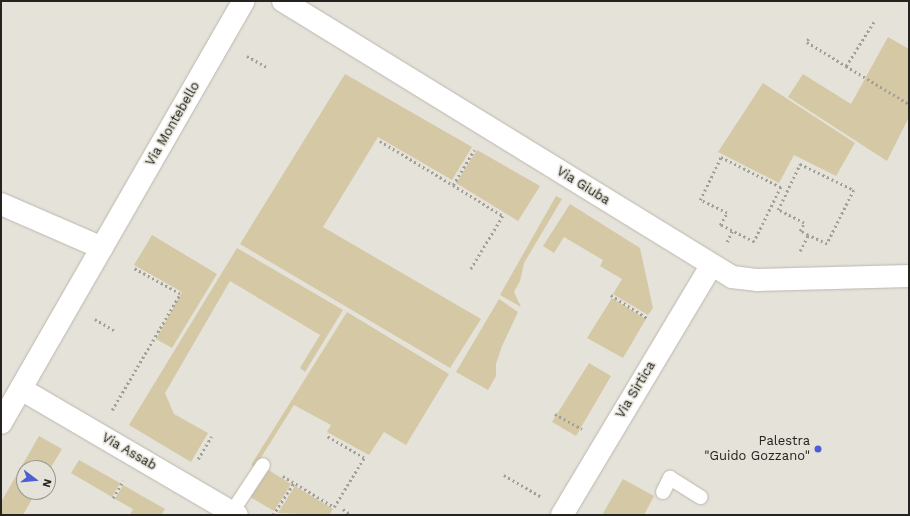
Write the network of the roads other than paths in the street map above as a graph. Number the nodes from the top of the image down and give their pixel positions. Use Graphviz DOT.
graph roads {
  1 [pos="244,1"];
  2 [pos="283,1"];
  3 [pos="1,204"];
  4 [pos="102,248"];
  5 [pos="711,266"];
  6 [pos="909,276"];
  7 [pos="21,388"];
  8 [pos="1,423"];
  9 [pos="263,465"];
  10 [pos="663,492"];
  11 [pos="701,496"];
  12 [pos="234,513"];
  13 [pos="562,515"];
  1 -- 4 [label="street, Via Montebello"];
  2 -- 5 [label="street, Via Giuba"];
  3 -- 4 [label="street"];
  4 -- 7 [label="street, Via Montebello"];
  5 -- 6 [label="street, Via Giuba"];
  5 -- 13 [label="street, Via Sirtica"];
  7 -- 8 [label="street, Via Montebello"];
  7 -- 12 [label="street, Via Assab"];
  9 -- 12 [label="lane"];
  10 -- 11 [label="lane"];
}
